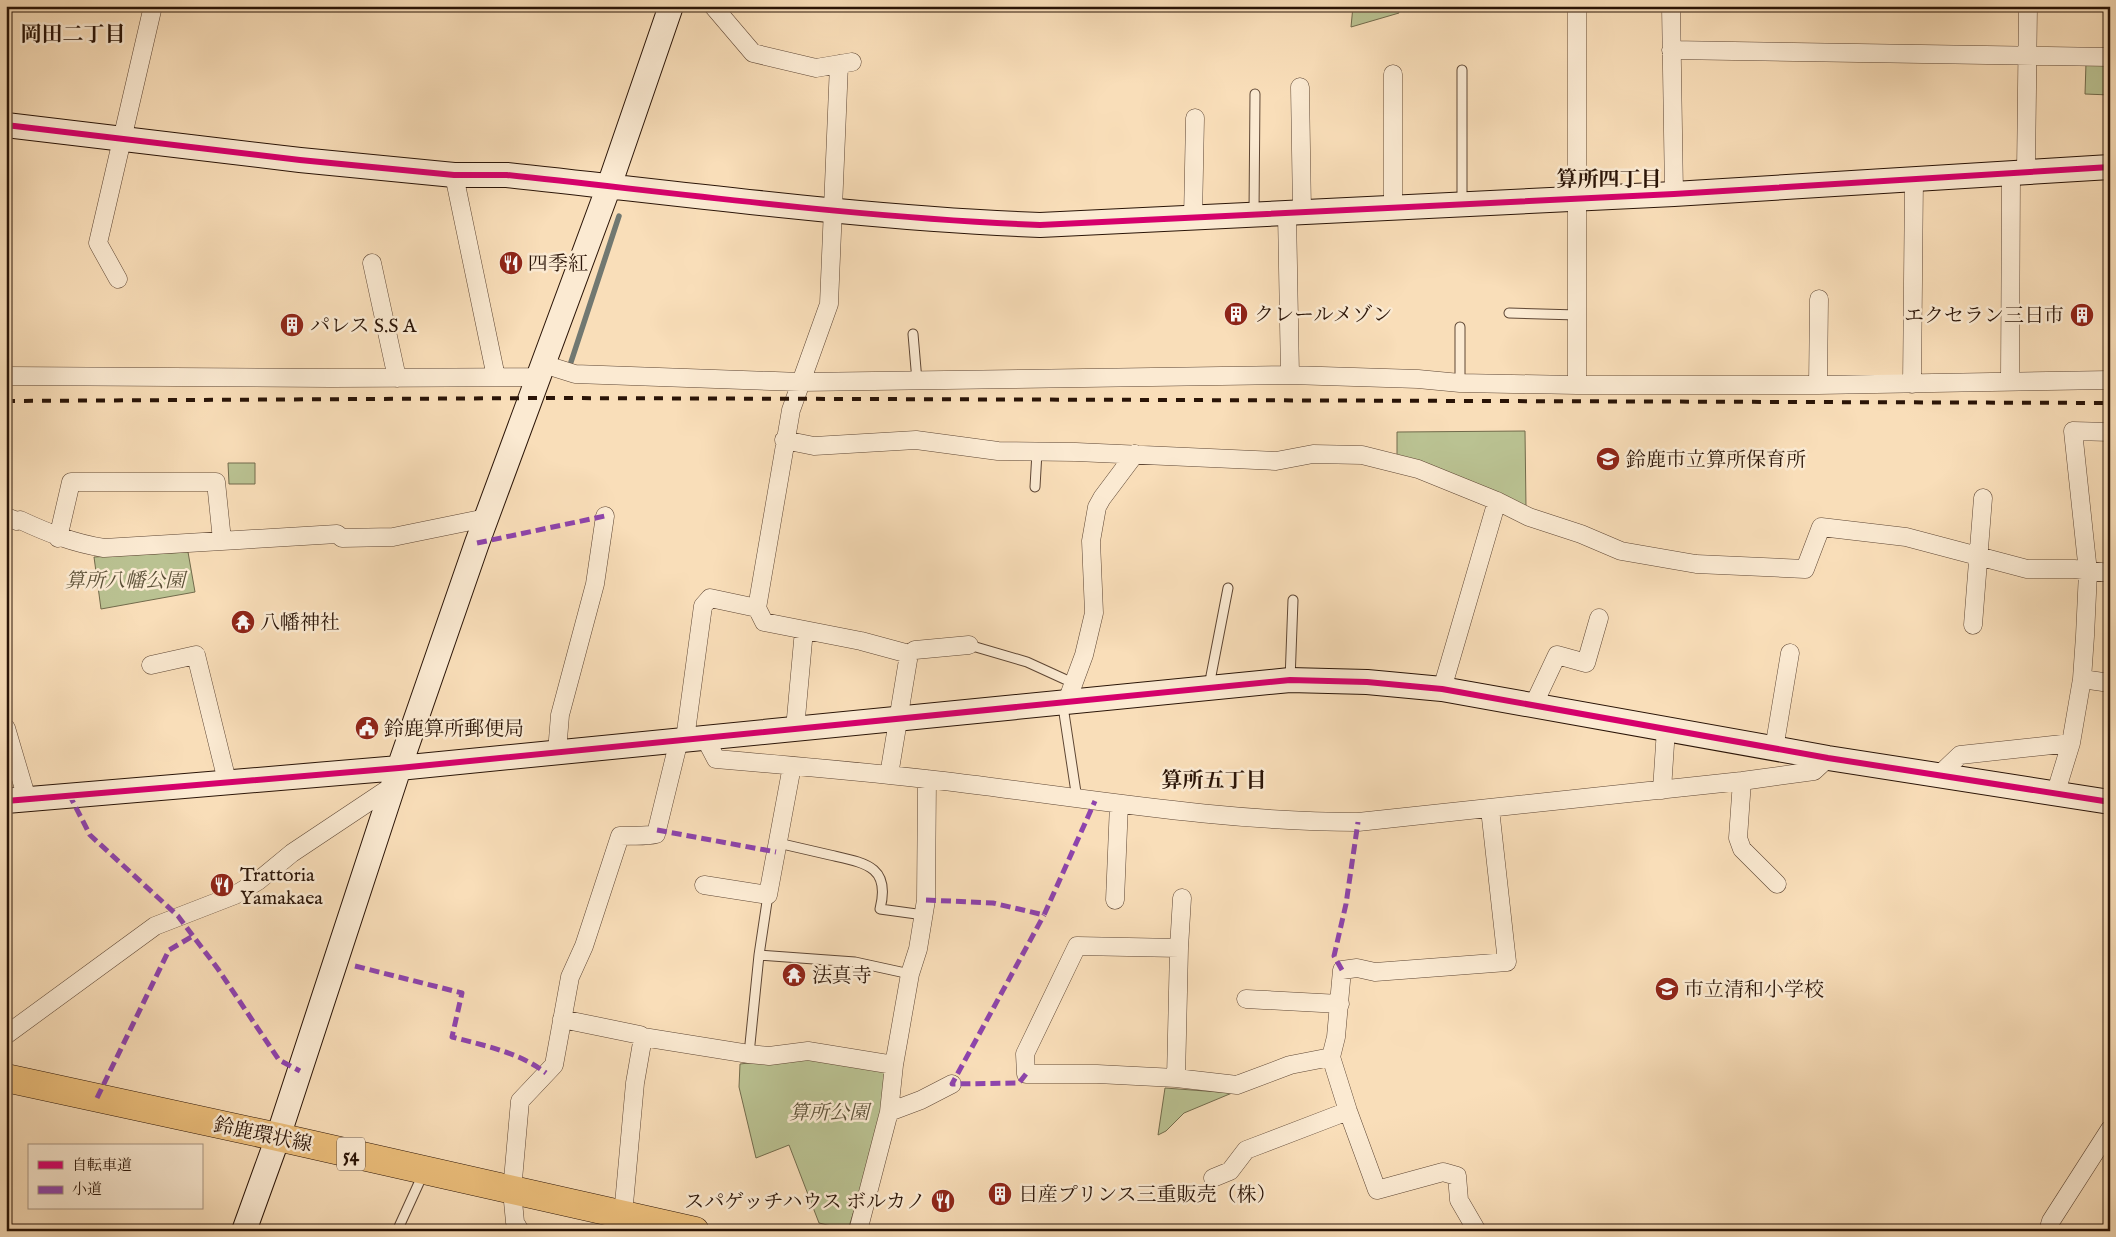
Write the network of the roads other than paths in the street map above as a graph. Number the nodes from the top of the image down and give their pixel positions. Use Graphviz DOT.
graph roads {
  1 [pos="153,6"];
  2 [pos="671,6"];
  3 [pos="712,6"];
  4 [pos="1577,6"];
  5 [pos="1672,6"];
  6 [pos="2028,6"];
  7 [pos="1672,50"];
  8 [pos="2028,56"];
  9 [pos="2110,57"];
  10 [pos="1462,70"];
  11 [pos="1393,74"];
  12 [pos="1300,87"];
  13 [pos="1255,94"];
  14 [pos="1195,118"];
  15 [pos="6,125"];
  16 [pos="121,138"];
  17 [pos="2110,166"];
  18 [pos="2019,172"];
  19 [pos="454,175"];
  20 [pos="1914,179"];
  21 [pos="609,186"];
  22 [pos="1674,194"];
  23 [pos="1576,199"];
  24 [pos="1462,205"];
  25 [pos="1393,209"];
  26 [pos="832,210"];
  27 [pos="1294,213"];
  28 [pos="1254,215"];
  29 [pos="1193,218"];
  30 [pos="372,263"];
  31 [pos="118,279"];
  32 [pos="1819,299"];
  33 [pos="1509,314"];
  34 [pos="1577,315"];
  35 [pos="1460,327"];
  36 [pos="913,334"];
  37 [pos="541,371"];
  38 [pos="1290,375"];
  39 [pos="6,376"];
  40 [pos="496,377"];
  41 [pos="398,378"];
  42 [pos="917,380"];
  43 [pos="2110,380"];
  44 [pos="2010,381"];
  45 [pos="801,382"];
  46 [pos="1460,383"];
  47 [pos="1912,384"];
  48 [pos="1577,385"];
  49 [pos="1818,385"];
  50 [pos="2110,432"];
  51 [pos="784,440"];
  52 [pos="1037,452"];
  53 [pos="1135,454"];
  54 [pos="1035,488"];
  55 [pos="1983,498"];
  56 [pos="1497,501"];
  57 [pos="604,516"];
  58 [pos="6,517"];
  59 [pos="486,518"];
  60 [pos="58,538"];
  61 [pos="222,540"];
  62 [pos="1980,557"];
  63 [pos="2088,572"];
  64 [pos="2110,573"];
  65 [pos="1228,588"];
  66 [pos="1293,600"];
  67 [pos="757,608"];
  68 [pos="1599,618"];
  69 [pos="1973,625"];
  70 [pos="804,630"];
  71 [pos="970,644"];
  72 [pos="1790,653"];
  73 [pos="909,654"];
  74 [pos="151,664"];
  75 [pos="2082,679"];
  76 [pos="1290,680"];
  77 [pos="2110,683"];
  78 [pos="1209,687"];
  79 [pos="1442,689"];
  80 [pos="1070,692"];
  81 [pos="1534,706"];
  82 [pos="898,719"];
  83 [pos="6,728"];
  84 [pos="795,729"];
  85 [pos="1666,729"];
  86 [pos="690,739"];
  87 [pos="2072,743"];
  88 [pos="1774,749"];
  89 [pos="557,752"];
  90 [pos="1828,758"];
  91 [pos="792,766"];
  92 [pos="889,775"];
  93 [pos="396,776"];
  94 [pos="1938,776"];
  95 [pos="927,779"];
  96 [pos="227,781"];
  97 [pos="1742,781"];
  98 [pos="1662,790"];
  99 [pos="2055,795"];
  100 [pos="13,798"];
  101 [pos="1077,799"];
  102 [pos="2110,802"];
  103 [pos="1119,804"];
  104 [pos="1490,809"];
  105 [pos="778,844"];
  106 [pos="1777,884"];
  107 [pos="704,885"];
  108 [pos="768,895"];
  109 [pos="1182,898"];
  110 [pos="1115,900"];
  111 [pos="924,915"];
  112 [pos="1178,948"];
  113 [pos="759,955"];
  114 [pos="910,974"];
  115 [pos="1246,999"];
  116 [pos="1340,1004"];
  117 [pos="562,1019"];
  118 [pos="6,1035"];
  119 [pos="644,1038"];
  120 [pos="749,1054"];
  121 [pos="1331,1057"];
  122 [pos="894,1065"];
  123 [pos="6,1078"];
  124 [pos="1176,1078"];
  125 [pos="952,1084"];
  126 [pos="1348,1111"];
  127 [pos="889,1112"];
  128 [pos="278,1137"];
  129 [pos="2108,1137"];
  130 [pos="424,1171"];
  131 [pos="1213,1178"];
  132 [pos="512,1191"];
  133 [pos="623,1215"];
  134 [pos="244,1231"];
  135 [pos="397,1231"];
  136 [pos="520,1231"];
  137 [pos="695,1231"];
  138 [pos="858,1231"];
  139 [pos="1477,1231"];
  140 [pos="2048,1231"];
  1 -- 16 [label="street"];
  2 -- 21 [label="street"];
  3 -- 26 [label="street"];
  4 -- 23 [label="street"];
  5 -- 7 [label="street"];
  6 -- 8 [label="street"];
  7 -- 8 [label="street"];
  7 -- 22 [label="street"];
  8 -- 9 [label="street"];
  8 -- 18 [label="street"];
  10 -- 24 [label="lane"];
  11 -- 25 [label="street"];
  12 -- 27 [label="street"];
  13 -- 28 [label="lane"];
  14 -- 29 [label="street"];
  15 -- 16 [label="street"];
  16 -- 19 [label="street"];
  16 -- 31 [label="street"];
  17 -- 18 [label="street"];
  18 -- 20 [label="street"];
  18 -- 44 [label="street"];
  19 -- 21 [label="street"];
  19 -- 40 [label="street"];
  20 -- 22 [label="street"];
  20 -- 47 [label="street"];
  21 -- 26 [label="street"];
  21 -- 37 [label="street"];
  22 -- 23 [label="street"];
  23 -- 24 [label="street"];
  23 -- 34 [label="street"];
  24 -- 25 [label="street"];
  25 -- 27 [label="street"];
  26 -- 29 [label="street"];
  26 -- 45 [label="street"];
  27 -- 28 [label="street"];
  27 -- 38 [label="street"];
  28 -- 29 [label="street"];
  30 -- 41 [label="street"];
  32 -- 49 [label="street"];
  33 -- 34 [label="lane"];
  34 -- 48 [label="street"];
  35 -- 46 [label="lane"];
  36 -- 42 [label="lane"];
  37 -- 40 [label="street"];
  37 -- 45 [label="street"];
  37 -- 59 [label="street"];
  38 -- 42 [label="street"];
  38 -- 46 [label="street"];
  39 -- 41 [label="street"];
  40 -- 41 [label="street"];
  42 -- 45 [label="street"];
  43 -- 44 [label="street"];
  44 -- 47 [label="street"];
  45 -- 51 [label="street"];
  46 -- 48 [label="street"];
  47 -- 49 [label="street"];
  48 -- 49 [label="street"];
  50 -- 63 [label="street"];
  51 -- 52 [label="street"];
  51 -- 67 [label="street"];
  52 -- 53 [label="street"];
  52 -- 54 [label="lane"];
  53 -- 56 [label="street"];
  53 -- 80 [label="street"];
  55 -- 62 [label="street"];
  56 -- 62 [label="street"];
  56 -- 79 [label="street"];
  57 -- 89 [label="street"];
  58 -- 60 [label="street"];
  59 -- 61 [label="street"];
  59 -- 93 [label="street"];
  60 -- 61 [label="street"];
  60 -- 61 [label="street"];
  62 -- 63 [label="street"];
  62 -- 69 [label="street"];
  63 -- 64 [label="street"];
  63 -- 75 [label="street"];
  65 -- 78 [label="lane"];
  66 -- 76 [label="lane"];
  67 -- 70 [label="street"];
  67 -- 86 [label="street"];
  68 -- 81 [label="street"];
  70 -- 73 [label="street"];
  70 -- 84 [label="street"];
  71 -- 73 [label="street"];
  71 -- 80 [label="lane"];
  72 -- 88 [label="street"];
  73 -- 82 [label="street"];
  74 -- 96 [label="street"];
  75 -- 77 [label="street"];
  75 -- 87 [label="street"];
  76 -- 78 [label="street"];
  76 -- 79 [label="street"];
  78 -- 80 [label="street"];
  79 -- 81 [label="street"];
  80 -- 82 [label="street"];
  80 -- 101 [label="lane"];
  81 -- 85 [label="street"];
  82 -- 84 [label="street"];
  82 -- 92 [label="street"];
  83 -- 100 [label="street"];
  84 -- 86 [label="street"];
  85 -- 88 [label="street"];
  85 -- 98 [label="street"];
  86 -- 89 [label="street"];
  86 -- 91 [label="street"];
  86 -- 117 [label="street"];
  87 -- 94 [label="street"];
  87 -- 99 [label="street"];
  88 -- 90 [label="street"];
  89 -- 93 [label="street"];
  90 -- 94 [label="street"];
  90 -- 97 [label="street"];
  91 -- 92 [label="street"];
  91 -- 105 [label="street"];
  92 -- 95 [label="street"];
  93 -- 96 [label="street"];
  93 -- 118 [label="street"];
  93 -- 128 [label="street"];
  94 -- 99 [label="street"];
  95 -- 101 [label="street"];
  95 -- 111 [label="street"];
  96 -- 100 [label="street"];
  97 -- 98 [label="street"];
  97 -- 106 [label="street"];
  98 -- 104 [label="street"];
  99 -- 102 [label="street"];
  101 -- 103 [label="street"];
  103 -- 104 [label="street"];
  103 -- 110 [label="street"];
  104 -- 116 [label="street"];
  105 -- 108 [label="street"];
  105 -- 111 [label="lane"];
  107 -- 108 [label="street"];
  108 -- 113 [label="lane"];
  109 -- 112 [label="street"];
  111 -- 114 [label="street"];
  112 -- 124 [label="street"];
  112 -- 124 [label="street"];
  113 -- 114 [label="lane"];
  113 -- 120 [label="lane"];
  114 -- 122 [label="street"];
  115 -- 116 [label="street"];
  116 -- 121 [label="street"];
  117 -- 119 [label="street"];
  117 -- 132 [label="street"];
  119 -- 120 [label="street"];
  119 -- 133 [label="street"];
  120 -- 122 [label="street"];
  121 -- 124 [label="street"];
  121 -- 126 [label="street"];
  122 -- 127 [label="street"];
  123 -- 128 [label="main road, 鈴鹿環状線 / 54"];
  125 -- 127 [label="street"];
  126 -- 131 [label="street"];
  126 -- 139 [label="street"];
  127 -- 138 [label="street"];
  128 -- 130 [label="main road, 鈴鹿環状線 / 54"];
  128 -- 134 [label="street"];
  129 -- 140 [label="street"];
  130 -- 132 [label="main road, 鈴鹿環状線 / 54"];
  130 -- 135 [label="lane"];
  132 -- 133 [label="main road, 鈴鹿環状線 / 54"];
  132 -- 136 [label="street"];
  133 -- 137 [label="main road, 鈴鹿環状線 / 54"];
}
